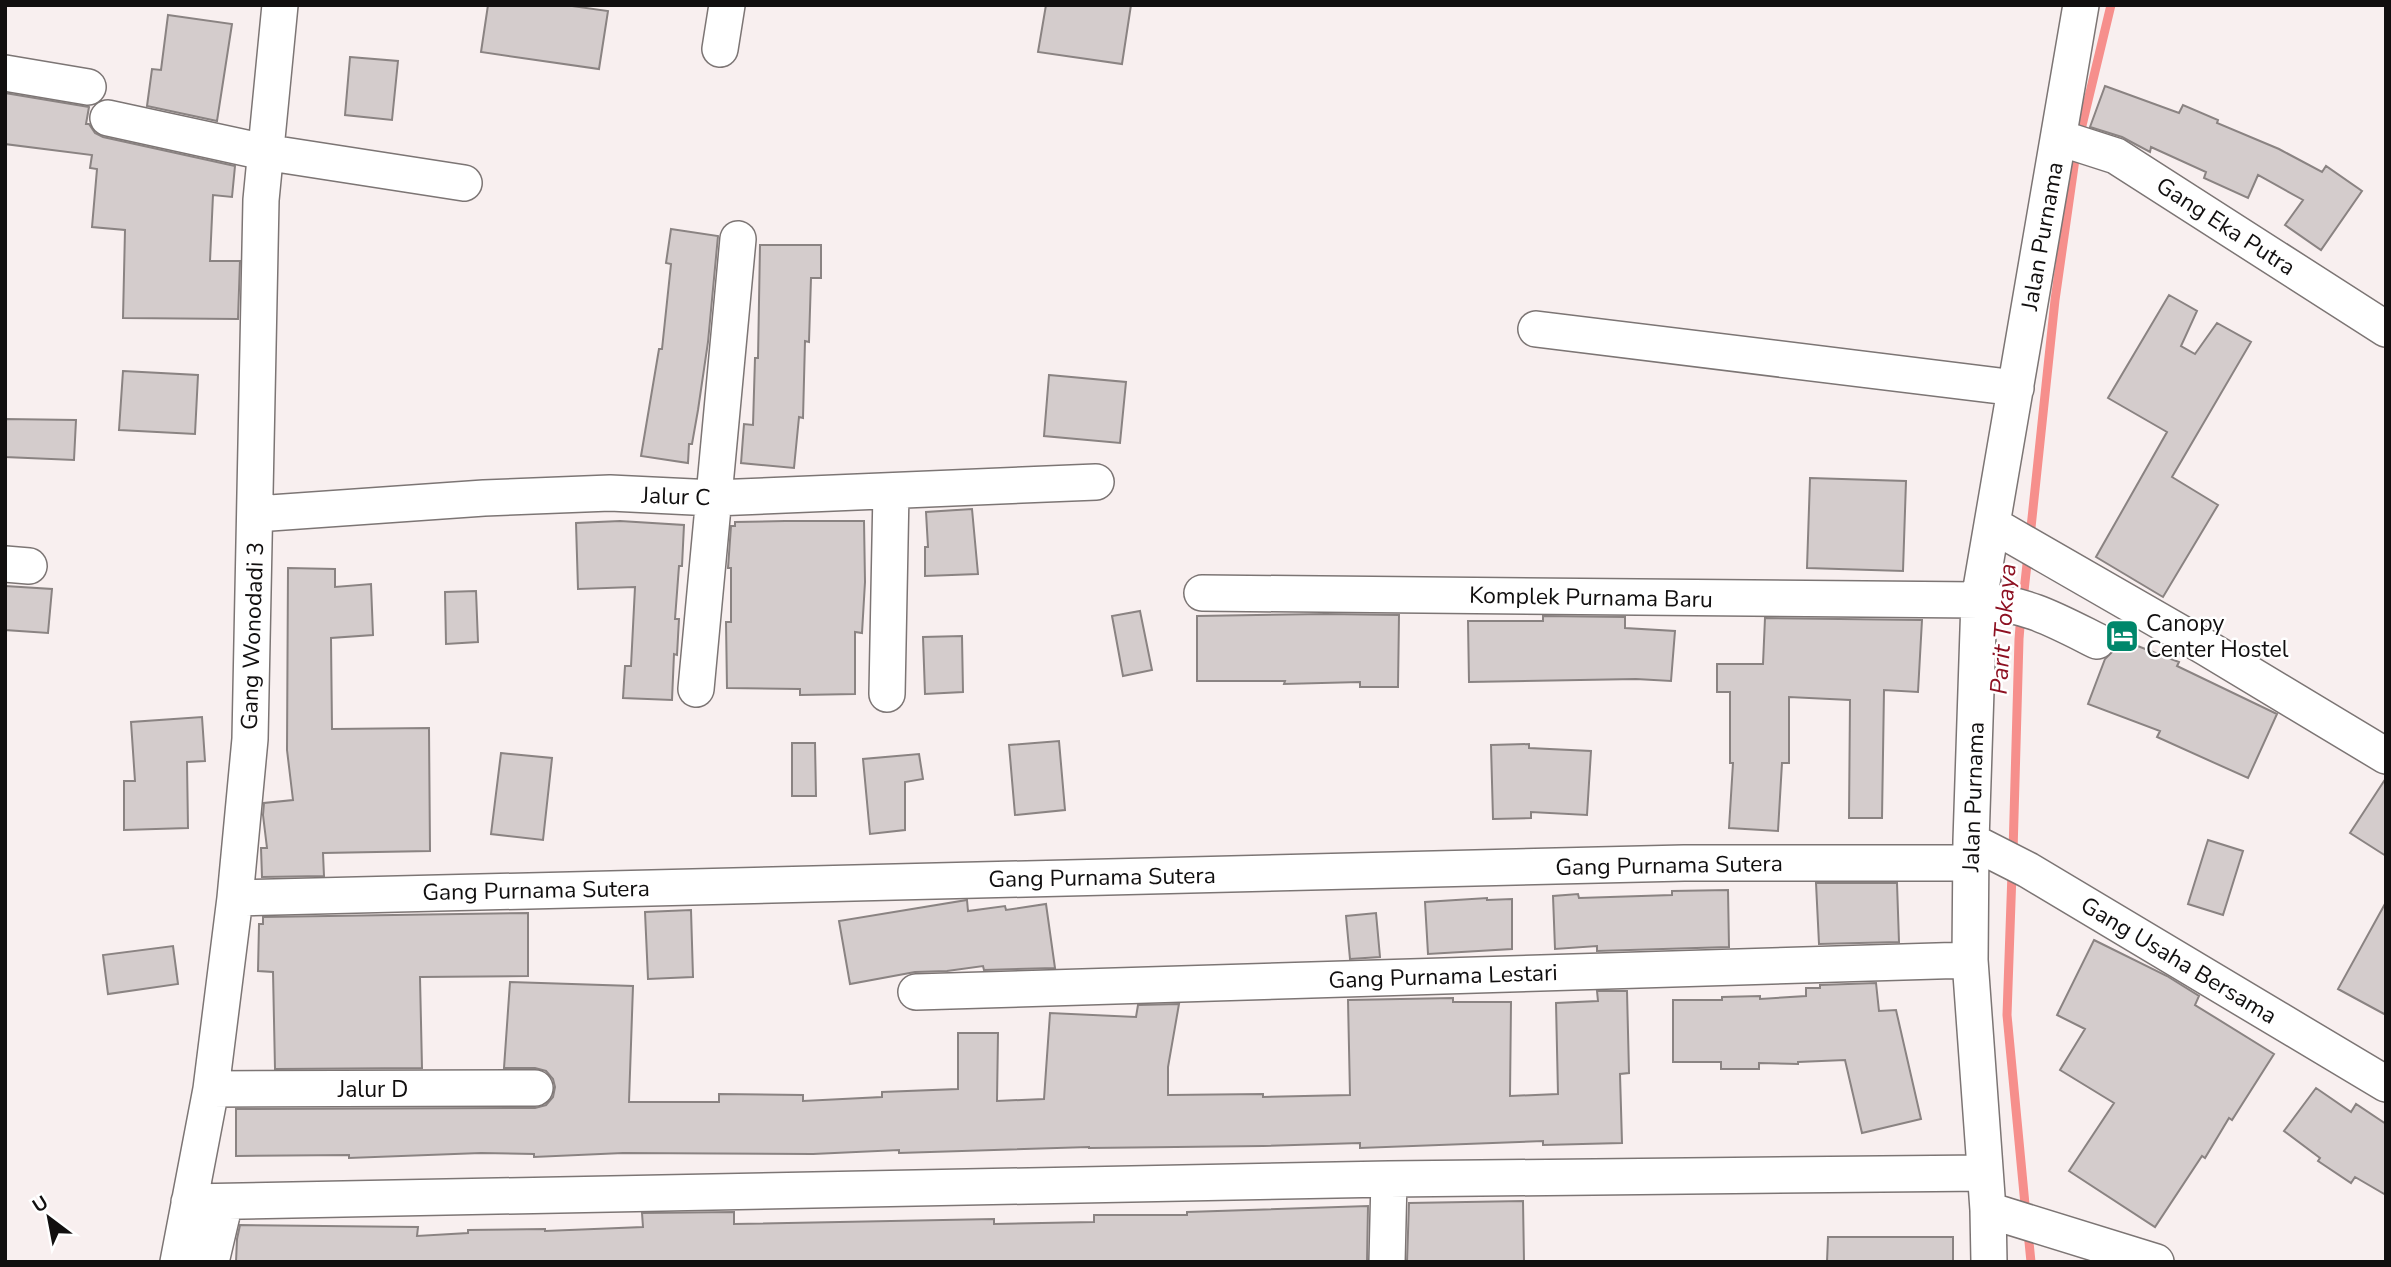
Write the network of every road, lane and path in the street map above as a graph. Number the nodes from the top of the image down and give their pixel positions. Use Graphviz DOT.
graph roads {
  1 [pos="280,5"];
  2 [pos="727,5"];
  3 [pos="2081,5"];
  4 [pos="720,49"];
  5 [pos="5,73"];
  6 [pos="88,87"];
  7 [pos="107,118"];
  8 [pos="2063,139"];
  9 [pos="264,152"];
  10 [pos="464,183"];
  11 [pos="738,239"];
  12 [pos="1536,329"];
  13 [pos="2386,329"];
  14 [pos="2016,388"];
  15 [pos="1096,481"];
  16 [pos="891,491"];
  17 [pos="714,498"];
  18 [pos="256,514"];
  19 [pos="1999,528"];
  20 [pos="1202,593"];
  21 [pos="2009,605"];
  22 [pos="2097,641"];
  23 [pos="696,690"];
  24 [pos="887,694"];
  25 [pos="2386,756"];
  26 [pos="1979,852"];
  27 [pos="235,898"];
  28 [pos="1970,960"];
  29 [pos="916,992"];
  30 [pos="2386,1084"];
  31 [pos="535,1088"];
  32 [pos="211,1089"];
  33 [pos="1985,1173"];
  34 [pos="1389,1180"];
  35 [pos="190,1202"];
  36 [pos="225,1202"];
  37 [pos="1998,1212"];
  38 [pos="178,1262"];
  39 [pos="211,1262"];
  40 [pos="1387,1262"];
  41 [pos="1989,1262"];
  42 [pos="2156,1262"];
  1 -- 9 [label="street, Gang Wonodadi 3"];
  2 -- 4 [label="street"];
  3 -- 8 [label="street, Jalan Purnama"];
  5 -- 6 [label="street"];
  7 -- 9 [label="street"];
  8 -- 13 [label="street, Gang Eka Putra"];
  8 -- 14 [label="street, Jalan Purnama"];
  9 -- 10 [label="street"];
  9 -- 18 [label="street, Gang Wonodadi 3"];
  11 -- 17 [label="street"];
  12 -- 14 [label="street"];
  14 -- 19 [label="street, Jalan Purnama"];
  15 -- 16 [label="street, Jalur C"];
  16 -- 17 [label="street, Jalur C"];
  16 -- 24 [label="street"];
  17 -- 18 [label="street, Jalur C"];
  17 -- 23 [label="street"];
  18 -- 27 [label="street, Gang Wonodadi 3"];
  19 -- 21 [label="street, Jalan Purnama"];
  19 -- 25 [label="street"];
  20 -- 21 [label="street, Komplek Purnama Baru"];
  21 -- 22 [label="street"];
  21 -- 26 [label="street, Jalan Purnama"];
  26 -- 27 [label="street, Gang Purnama Sutera"];
  26 -- 28 [label="street, Jalan Purnama"];
  26 -- 30 [label="street, Gang Usaha Bersama"];
  27 -- 32 [label="street, Gang Wonodadi 3"];
  28 -- 29 [label="street, Gang Purnama Lestari"];
  28 -- 33 [label="street, Jalan Purnama"];
  31 -- 32 [label="street, Jalur D"];
  32 -- 35 [label="street, Gang Wonodadi 3"];
  33 -- 34 [label="street"];
  33 -- 37 [label="street, Jalan Purnama"];
  34 -- 36 [label="street"];
  34 -- 40 [label="street"];
  35 -- 36 [label="street"];
  35 -- 38 [label="street, Gang Wonodadi 3"];
  36 -- 39 [label="street"];
  37 -- 41 [label="street, Jalan Purnama"];
  37 -- 42 [label="street"];
}
